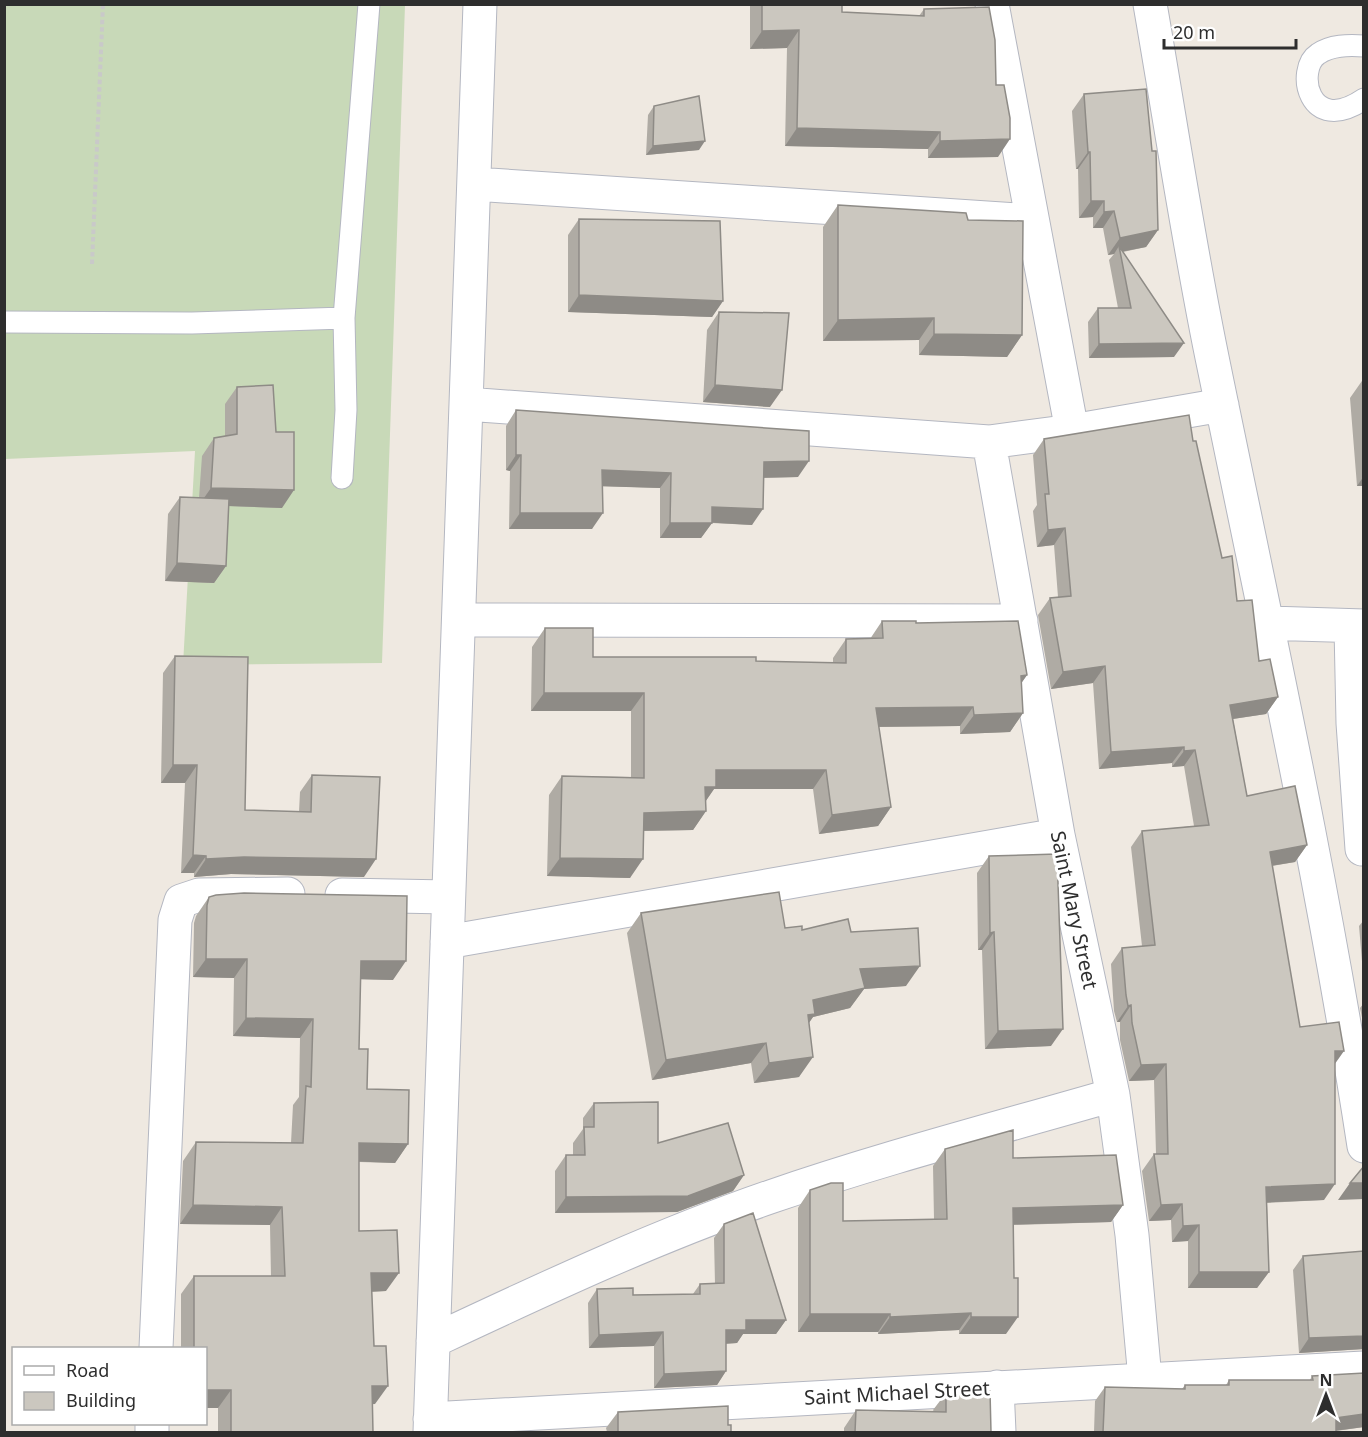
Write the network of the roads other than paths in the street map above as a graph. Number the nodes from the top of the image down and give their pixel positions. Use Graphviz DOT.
graph roads {
  1 [pos="369,4"];
  2 [pos="480,4"];
  3 [pos="992,4"];
  4 [pos="1150,4"];
  5 [pos="1364,46"];
  6 [pos="1364,99"];
  7 [pos="474,184"];
  8 [pos="1032,221"];
  9 [pos="344,318"];
  10 [pos="4,322"];
  11 [pos="466,404"];
  12 [pos="1222,405"];
  13 [pos="1072,431"];
  14 [pos="989,442"];
  15 [pos="342,478"];
  16 [pos="459,620"];
  17 [pos="1021,621"];
  18 [pos="1266,623"];
  19 [pos="1357,627"];
  20 [pos="1058,835"];
  21 [pos="1363,850"];
  22 [pos="1311,851"];
  23 [pos="448,897"];
  24 [pos="447,942"];
  25 [pos="1113,1095"];
  26 [pos="1362,1128"];
  27 [pos="433,1341"];
  28 [pos="156,1347"];
  29 [pos="1364,1368"];
  30 [pos="1145,1379"];
  31 [pos="997,1387"];
  32 [pos="430,1426"];
  33 [pos="999,1432"];
  1 -- 9 [label="lane"];
  2 -- 7 [label="street"];
  3 -- 8 [label="street"];
  4 -- 12 [label="street"];
  5 -- 6 [label="lane"];
  7 -- 8 [label="street"];
  7 -- 11 [label="street"];
  8 -- 13 [label="street"];
  9 -- 10 [label="lane"];
  9 -- 15 [label="lane"];
  11 -- 14 [label="street"];
  11 -- 16 [label="street"];
  12 -- 13 [label="street"];
  12 -- 18 [label="street"];
  13 -- 14 [label="street"];
  14 -- 17 [label="street, Saint Mary Street"];
  16 -- 17 [label="street"];
  16 -- 23 [label="street"];
  17 -- 20 [label="street, Saint Mary Street"];
  18 -- 19 [label="street"];
  18 -- 22 [label="street"];
  19 -- 21 [label="street"];
  20 -- 24 [label="street"];
  20 -- 25 [label="street, Saint Mary Street"];
  21 -- 22 [label="street"];
  22 -- 26 [label="street"];
  23 -- 24 [label="street"];
  23 -- 28 [label="street"];
  24 -- 27 [label="street"];
  25 -- 27 [label="street"];
  25 -- 30 [label="street, Saint Mary Street"];
  27 -- 32 [label="street"];
  29 -- 30 [label="street, Saint Michael Street"];
  30 -- 31 [label="street, Saint Michael Street"];
  31 -- 32 [label="street, Saint Michael Street"];
  31 -- 33 [label="street"];
}
